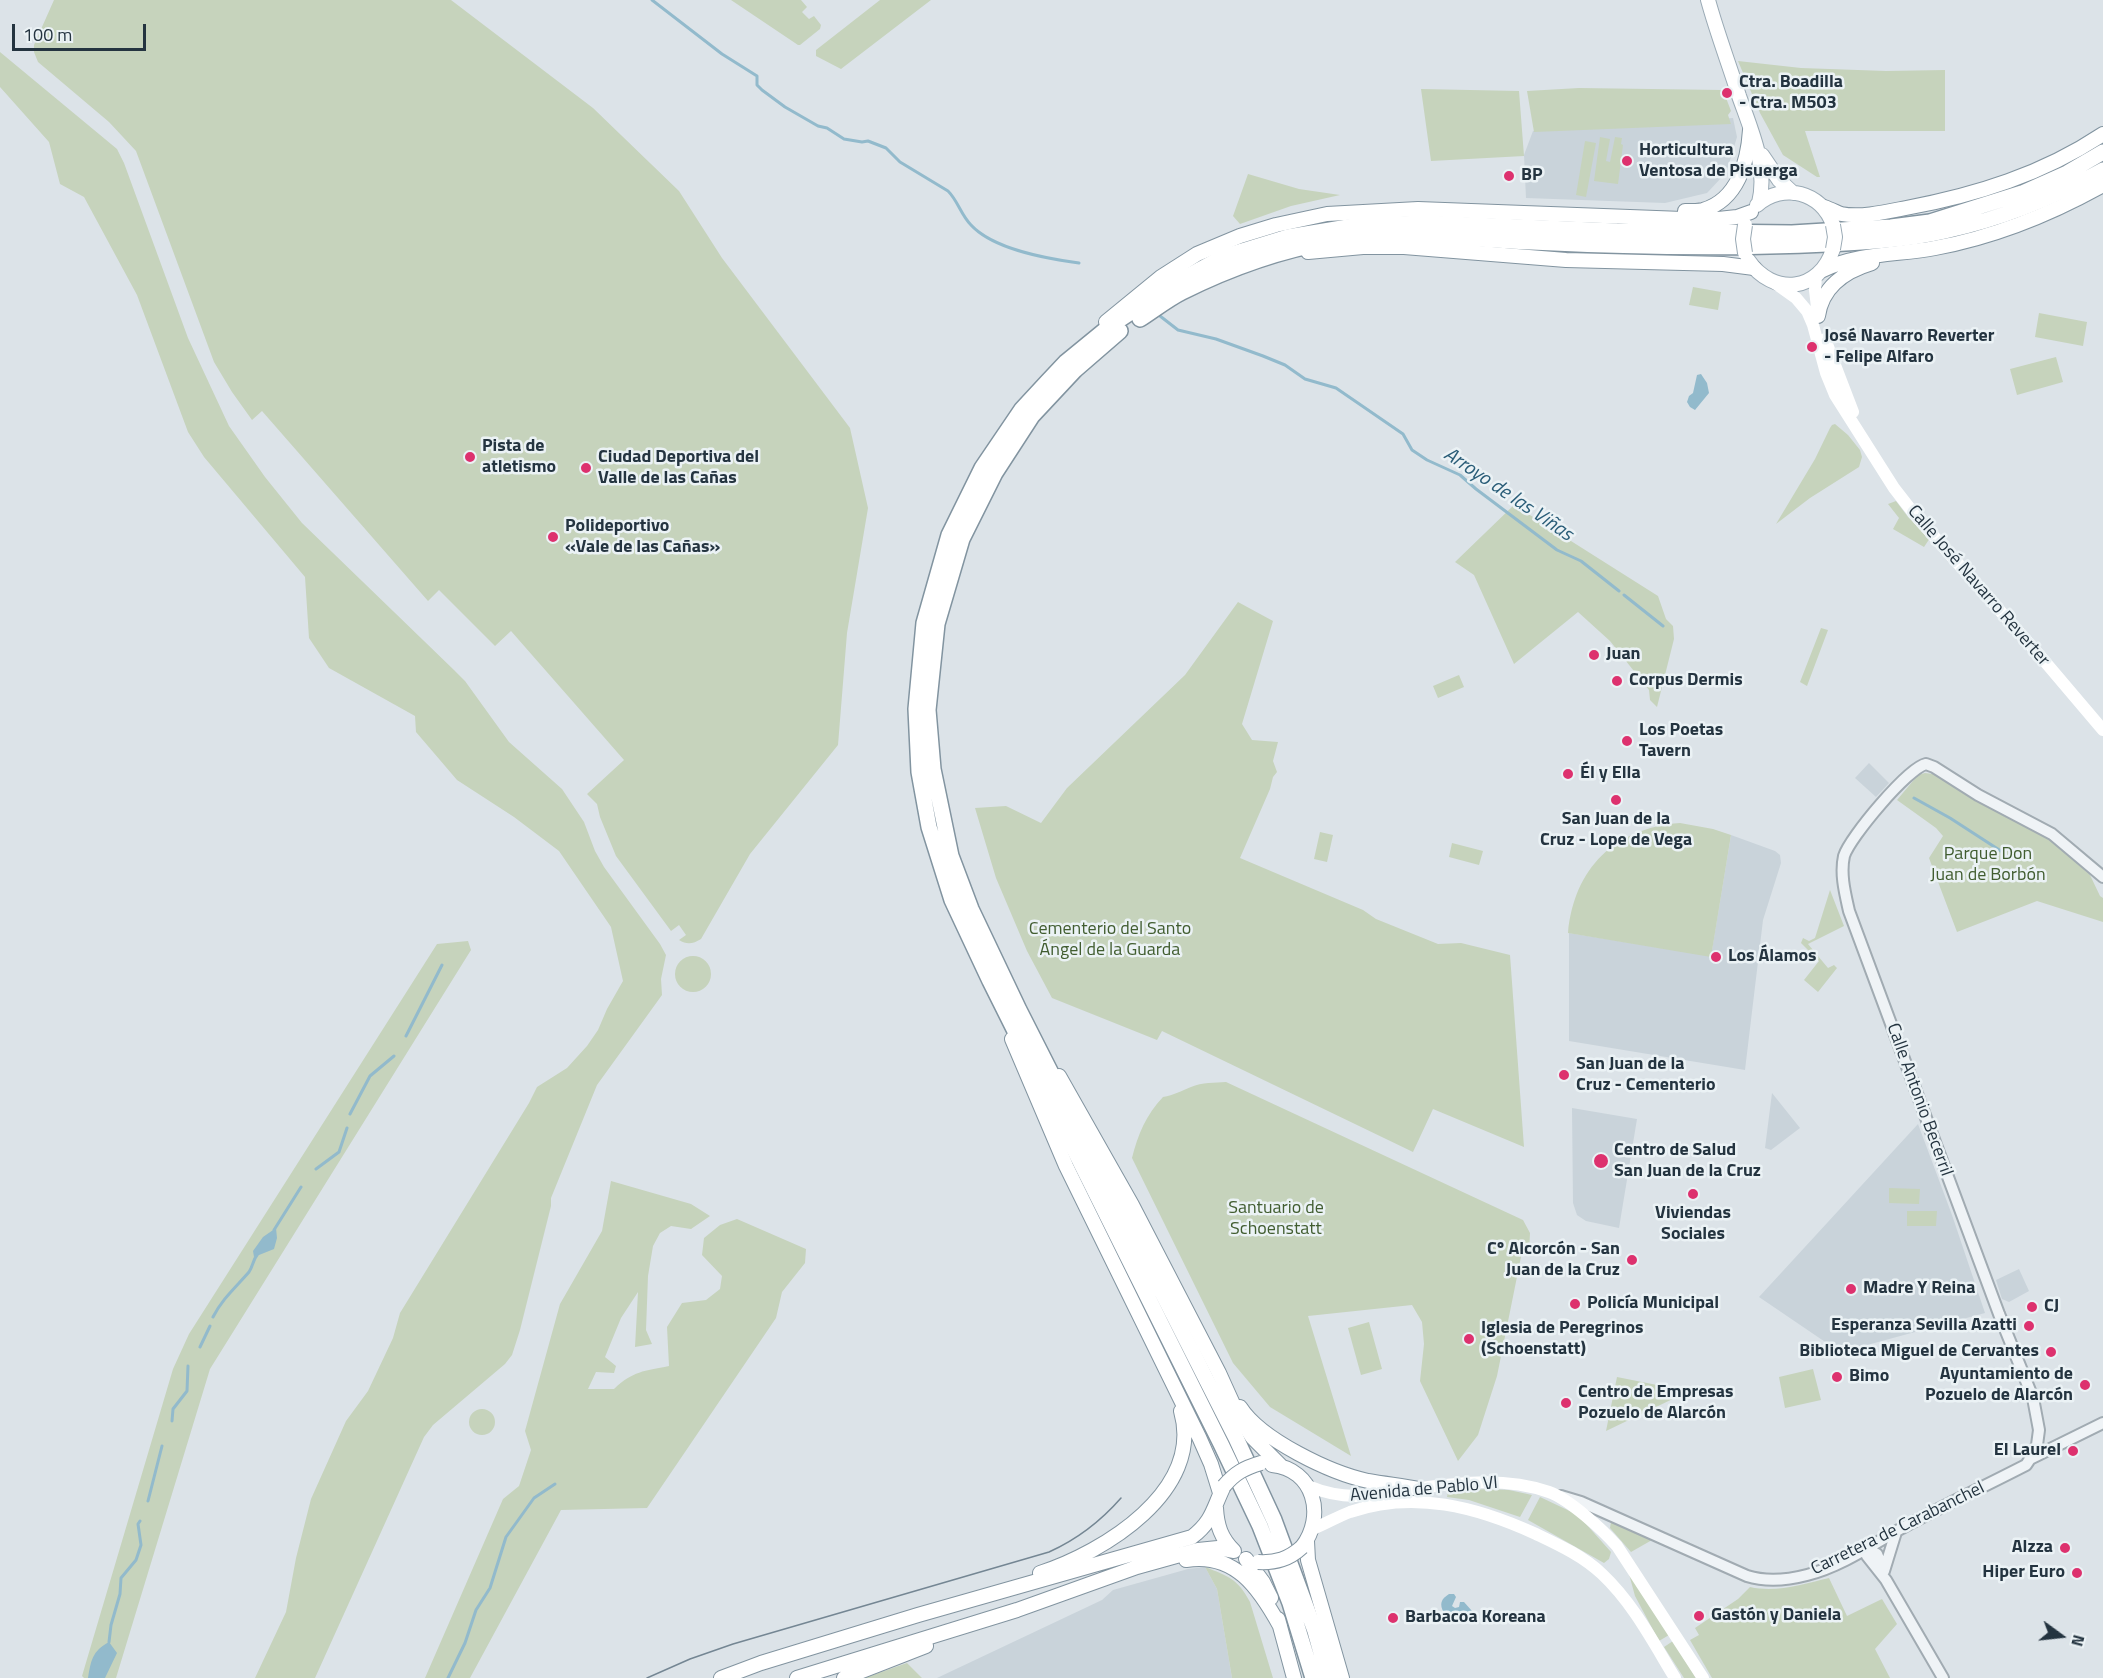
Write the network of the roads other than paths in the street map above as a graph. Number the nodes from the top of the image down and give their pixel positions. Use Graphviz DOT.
graph roads {
  1 [pos="1708,0"];
  2 [pos="2103,134"];
  3 [pos="1752,136"];
  4 [pos="2103,152"];
  5 [pos="2103,170"];
  6 [pos="2103,185"];
  7 [pos="1793,193"];
  8 [pos="1824,207"];
  9 [pos="1752,213"];
  10 [pos="1552,214"];
  11 [pos="1932,249"];
  12 [pos="1273,256"];
  13 [pos="1754,268"];
  14 [pos="1820,273"];
  15 [pos="1775,283"];
  16 [pos="1818,316"];
  17 [pos="1047,382"];
  18 [pos="1862,435"];
  19 [pos="2103,730"];
  20 [pos="2102,877"];
  21 [pos="990,981"];
  22 [pos="1019,1010"];
  23 [pos="1219,1372"];
  24 [pos="1175,1389"];
  25 [pos="2103,1423"];
  26 [pos="2030,1459"];
  27 [pos="1281,1466"];
  28 [pos="1308,1486"];
  29 [pos="1419,1489"];
  30 [pos="1222,1490"];
  31 [pos="1551,1492"];
  32 [pos="1216,1508"];
  33 [pos="1896,1532"];
  34 [pos="1307,1539"];
  35 [pos="1867,1548"];
  36 [pos="1233,1551"];
  37 [pos="1252,1561"];
  38 [pos="1137,1567"];
  39 [pos="1885,1576"];
  40 [pos="1017,1610"];
  41 [pos="918,1616"];
  42 [pos="1280,1626"];
  43 [pos="722,1678"];
  44 [pos="797,1678"];
  45 [pos="844,1678"];
  46 [pos="1294,1678"];
  47 [pos="1313,1678"];
  48 [pos="1328,1678"];
  49 [pos="1342,1678"];
  50 [pos="1675,1678"];
  51 [pos="1703,1678"];
  52 [pos="1943,1678"];
  1 -- 3 [label="main road"];
  2 -- 8 [label="main road"];
  3 -- 7 [label="main road"];
  3 -- 9 [label="main road"];
  3 -- 10 [label="main road"];
  4 -- 17 [label="highway"];
  5 -- 12 [label="highway"];
  6 -- 11 [label="main road"];
  7 -- 8 [label="main road"];
  7 -- 9 [label="main road"];
  8 -- 14 [label="main road, bridge"];
  9 -- 10 [label="main road"];
  9 -- 13 [label="main road, bridge"];
  10 -- 17 [label="main road"];
  11 -- 14 [label="main road"];
  11 -- 16 [label="main road"];
  12 -- 13 [label="main road"];
  12 -- 22 [label="highway"];
  13 -- 15 [label="main road"];
  14 -- 15 [label="main road"];
  14 -- 16 [label="main road, Calle José Navarro Reverter"];
  15 -- 18 [label="main road, Calle José Navarro Reverter"];
  16 -- 18 [label="main road, Calle José Navarro Reverter"];
  17 -- 21 [label="highway"];
  18 -- 19 [label="main road, Calle José Navarro Reverter"];
  20 -- 26 [label="street, Calle Antonio Becerril"];
  21 -- 24 [label="main road"];
  21 -- 47 [label="highway"];
  22 -- 23 [label="main road"];
  22 -- 48 [label="highway"];
  23 -- 27 [label="main road"];
  23 -- 29 [label="main road"];
  24 -- 30 [label="main road"];
  24 -- 41 [label="main road"];
  25 -- 26 [label="street, Carretera de Carabanchel"];
  26 -- 33 [label="street, Carretera de Carabanchel"];
  27 -- 28 [label="main road"];
  27 -- 30 [label="main road, bridge"];
  28 -- 29 [label="main road, Avenida de Pablo VI"];
  28 -- 34 [label="main road"];
  29 -- 31 [label="main road, Avenida de Pablo VI"];
  30 -- 32 [label="main road"];
  31 -- 35 [label="street, Carretera de Carabanchel"];
  31 -- 51 [label="main road, Avenida de Pablo VI"];
  32 -- 36 [label="main road"];
  32 -- 41 [label="main road"];
  33 -- 35 [label="street, Carretera de Carabanchel"];
  33 -- 39 [label="street"];
  34 -- 37 [label="main road, bridge"];
  34 -- 49 [label="main road"];
  34 -- 50 [label="main road, Avenida de Pablo VI"];
  35 -- 39 [label="street"];
  36 -- 37 [label="main road"];
  36 -- 38 [label="main road"];
  37 -- 42 [label="main road"];
  38 -- 40 [label="main road"];
  38 -- 42 [label="main road"];
  39 -- 52 [label="street"];
  40 -- 44 [label="main road"];
  40 -- 45 [label="main road"];
  41 -- 43 [label="main road"];
  42 -- 46 [label="main road"];
}
